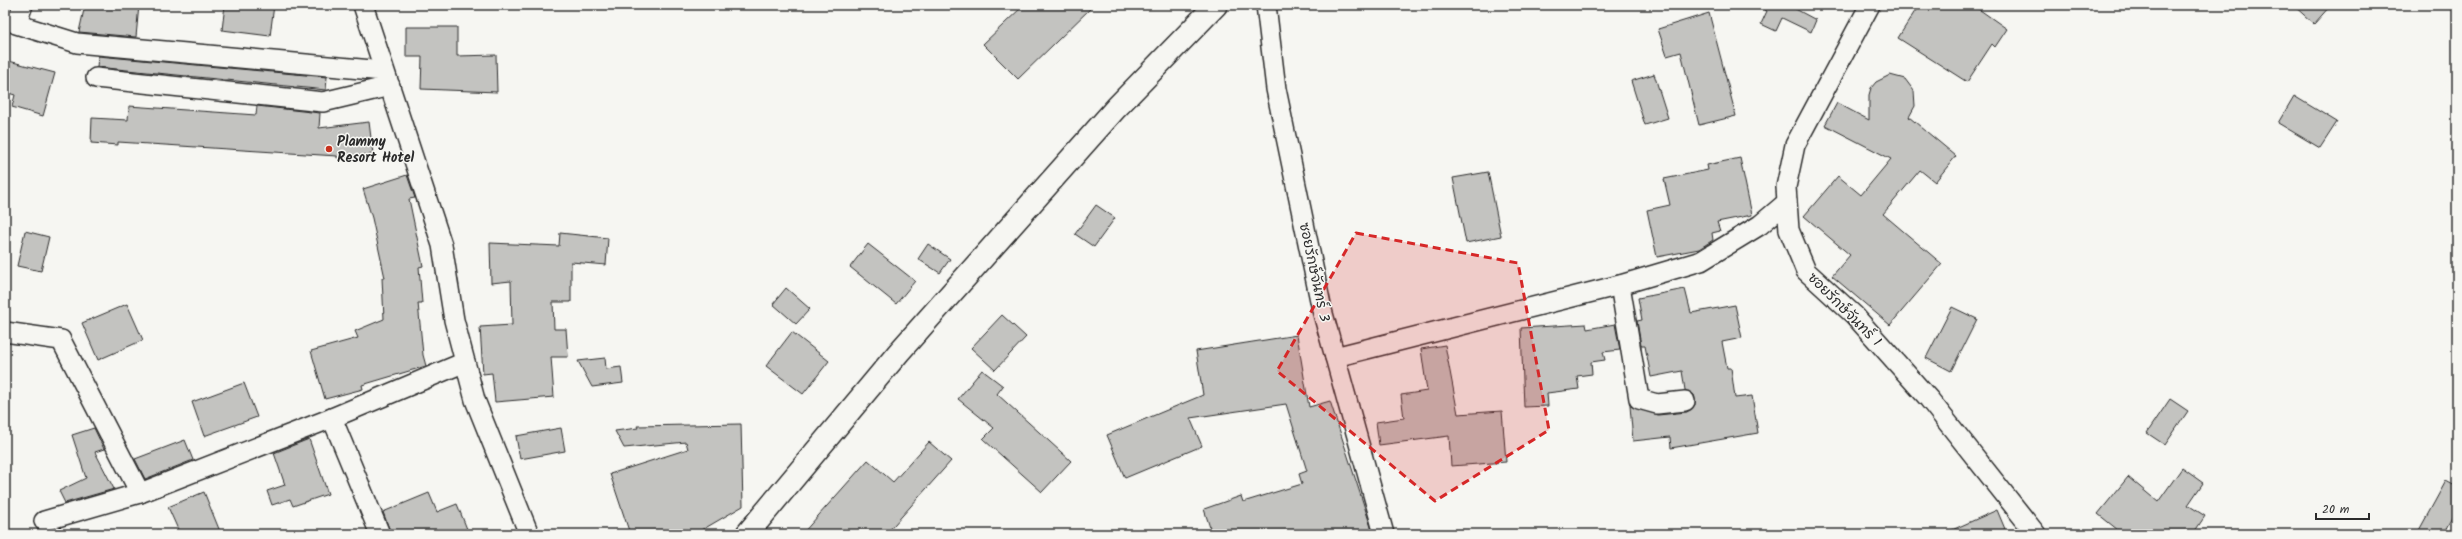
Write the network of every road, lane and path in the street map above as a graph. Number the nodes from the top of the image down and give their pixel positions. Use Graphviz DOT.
graph roads {
  1 [pos="23,5"];
  2 [pos="363,5"];
  3 [pos="1216,5"];
  4 [pos="1266,5"];
  5 [pos="1870,5"];
  6 [pos="96,78"];
  7 [pos="386,79"];
  8 [pos="1787,202"];
  9 [pos="1620,284"];
  10 [pos="5,332"];
  11 [pos="1335,357"];
  12 [pos="465,362"];
  13 [pos="1686,401"];
  14 [pos="332,418"];
  15 [pos="140,494"];
  16 [pos="44,521"];
  17 [pos="380,534"];
  18 [pos="529,534"];
  19 [pos="747,534"];
  20 [pos="1383,534"];
  21 [pos="2036,534"];
  1 -- 7 [label="street"];
  2 -- 7 [label="street"];
  3 -- 19 [label="main road"];
  4 -- 11 [label="street, ซอยรักษ์จันทร์ 3"];
  5 -- 8 [label="street, ซอยรักษ์จันทร์ 1"];
  6 -- 7 [label="street"];
  7 -- 12 [label="street"];
  8 -- 9 [label="street"];
  8 -- 21 [label="street, ซอยรักษ์จันทร์ 1"];
  9 -- 11 [label="street"];
  9 -- 13 [label="street"];
  10 -- 15 [label="street"];
  11 -- 20 [label="street, ซอยรักษ์จันทร์ 3"];
  12 -- 14 [label="street"];
  12 -- 18 [label="street"];
  14 -- 15 [label="street"];
  14 -- 17 [label="street"];
  15 -- 16 [label="street"];
}
